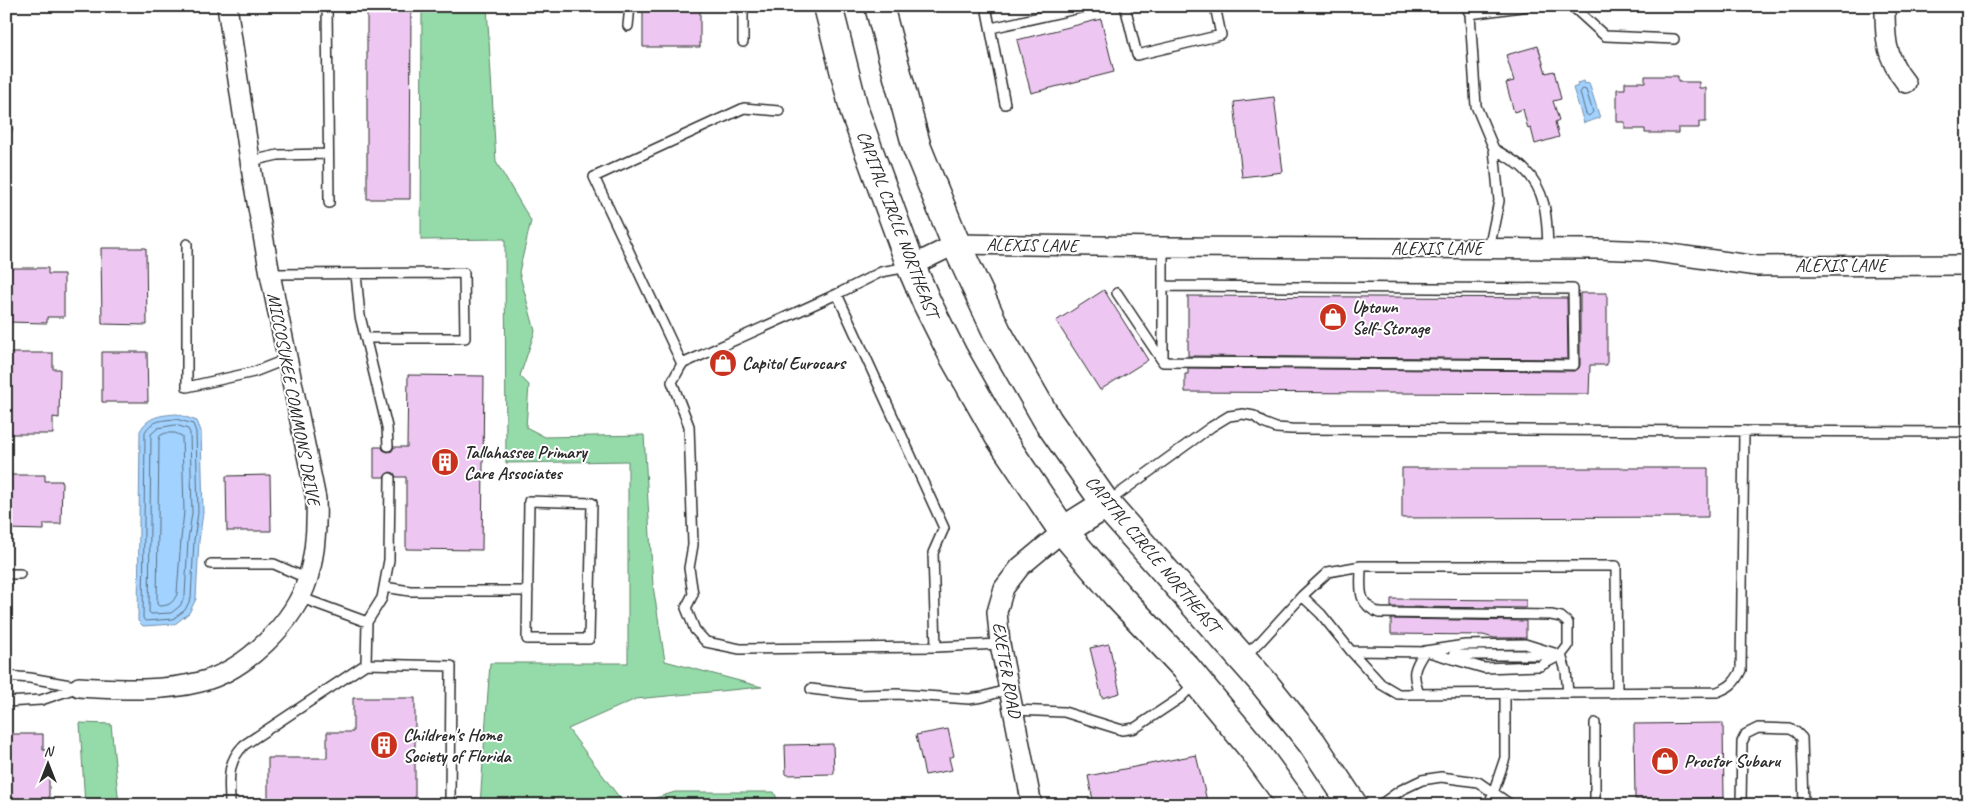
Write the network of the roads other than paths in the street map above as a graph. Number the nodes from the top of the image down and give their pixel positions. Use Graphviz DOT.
graph roads {
  1 [pos="227,6"];
  2 [pos="327,6"];
  3 [pos="630,6"];
  4 [pos="743,6"];
  5 [pos="828,6"];
  6 [pos="879,6"];
  7 [pos="986,6"];
  8 [pos="1089,6"];
  9 [pos="1125,6"];
  10 [pos="1215,6"];
  11 [pos="1528,6"];
  12 [pos="1572,6"];
  13 [pos="1885,6"];
  14 [pos="1468,10"];
  15 [pos="628,26"];
  16 [pos="991,28"];
  17 [pos="1674,39"];
  18 [pos="743,42"];
  19 [pos="1906,83"];
  20 [pos="1005,104"];
  21 [pos="779,111"];
  22 [pos="1494,149"];
  23 [pos="328,154"];
  24 [pos="251,161"];
  25 [pos="329,202"];
  26 [pos="187,244"];
  27 [pos="956,244"];
  28 [pos="1163,247"];
  29 [pos="1489,249"];
  30 [pos="1548,249"];
  31 [pos="1968,265"];
  32 [pos="911,266"];
  33 [pos="270,274"];
  34 [pos="356,274"];
  35 [pos="1163,286"];
  36 [pos="1117,293"];
  37 [pos="837,294"];
  38 [pos="366,338"];
  39 [pos="287,359"];
  40 [pos="1163,362"];
  41 [pos="682,364"];
  42 [pos="1744,431"];
  43 [pos="1968,432"];
  44 [pos="388,446"];
  45 [pos="390,478"];
  46 [pos="1106,504"];
  47 [pos="1064,531"];
  48 [pos="211,564"];
  49 [pos="1361,566"];
  50 [pos="6,574"];
  51 [pos="20,574"];
  52 [pos="308,579"];
  53 [pos="384,587"];
  54 [pos="528,592"];
  55 [pos="1302,596"];
  56 [pos="300,597"];
  57 [pos="367,622"];
  58 [pos="1000,644"];
  59 [pos="936,647"];
  60 [pos="1351,651"];
  61 [pos="1426,651"];
  62 [pos="1561,655"];
  63 [pos="1242,657"];
  64 [pos="366,664"];
  65 [pos="6,676"];
  66 [pos="1197,682"];
  67 [pos="79,687"];
  68 [pos="811,689"];
  69 [pos="1009,689"];
  70 [pos="1505,693"];
  71 [pos="1568,693"];
  72 [pos="1617,693"];
  73 [pos="1419,694"];
  74 [pos="6,702"];
  75 [pos="1013,710"];
  76 [pos="1595,723"];
  77 [pos="1493,792"];
  78 [pos="230,805"];
  79 [pos="450,805"];
  80 [pos="1032,805"];
  81 [pos="1294,805"];
  82 [pos="1353,805"];
  83 [pos="1380,805"];
  84 [pos="1489,805"];
  85 [pos="1511,805"];
  86 [pos="1595,805"];
  87 [pos="1741,805"];
  88 [pos="1804,805"];
  1 -- 24 [label="street, MICCOSUKEE COMMONS DRIVE"];
  2 -- 23 [label="lane"];
  3 -- 15 [label="lane"];
  4 -- 18 [label="lane"];
  5 -- 32 [label="main road, CAPITAL CIRCLE NORTHEAST"];
  6 -- 27 [label="main road, CAPITAL CIRCLE NORTHEAST"];
  7 -- 16 [label="lane"];
  8 -- 16 [label="lane"];
  9 -- 10 [label="lane"];
  11 -- 14 [label="lane"];
  12 -- 17 [label="lane"];
  13 -- 19 [label="street"];
  14 -- 22 [label="lane"];
  16 -- 20 [label="lane"];
  21 -- 41 [label="lane"];
  22 -- 29 [label="lane"];
  22 -- 30 [label="lane"];
  23 -- 24 [label="lane"];
  23 -- 25 [label="lane"];
  24 -- 33 [label="street, MICCOSUKEE COMMONS DRIVE"];
  26 -- 39 [label="lane"];
  27 -- 28 [label="street, ALEXIS LANE"];
  27 -- 32 [label="street, ALEXIS LANE"];
  27 -- 46 [label="main road, CAPITAL CIRCLE NORTHEAST"];
  28 -- 29 [label="street, ALEXIS LANE"];
  28 -- 35 [label="lane"];
  29 -- 30 [label="street, ALEXIS LANE"];
  30 -- 31 [label="street, ALEXIS LANE"];
  32 -- 37 [label="lane"];
  32 -- 47 [label="main road, CAPITAL CIRCLE NORTHEAST"];
  33 -- 34 [label="lane"];
  33 -- 39 [label="street, MICCOSUKEE COMMONS DRIVE"];
  34 -- 38 [label="lane"];
  34 -- 38 [label="lane"];
  35 -- 40 [label="lane"];
  35 -- 40 [label="lane"];
  36 -- 40 [label="lane"];
  37 -- 41 [label="lane"];
  37 -- 59 [label="lane"];
  38 -- 44 [label="lane"];
  39 -- 52 [label="street, MICCOSUKEE COMMONS DRIVE"];
  41 -- 59 [label="lane"];
  42 -- 43 [label="lane"];
  42 -- 46 [label="lane"];
  42 -- 72 [label="lane"];
  45 -- 53 [label="lane"];
  46 -- 47 [label="main road"];
  46 -- 63 [label="main road, CAPITAL CIRCLE NORTHEAST"];
  47 -- 58 [label="street, EXETER ROAD"];
  47 -- 66 [label="main road, CAPITAL CIRCLE NORTHEAST"];
  48 -- 52 [label="lane"];
  49 -- 55 [label="lane"];
  49 -- 62 [label="lane"];
  49 -- 72 [label="lane"];
  50 -- 51 [label="lane"];
  52 -- 56 [label="street, MICCOSUKEE COMMONS DRIVE"];
  53 -- 54 [label="lane"];
  53 -- 57 [label="lane"];
  54 -- 54 [label="lane"];
  55 -- 60 [label="lane"];
  55 -- 63 [label="lane"];
  56 -- 57 [label="lane"];
  56 -- 67 [label="street, MICCOSUKEE COMMONS DRIVE"];
  57 -- 64 [label="lane"];
  58 -- 59 [label="lane"];
  58 -- 69 [label="street, EXETER ROAD"];
  60 -- 61 [label="lane"];
  60 -- 73 [label="lane"];
  61 -- 62 [label="lane"];
  61 -- 62 [label="lane"];
  61 -- 73 [label="lane"];
  62 -- 71 [label="lane"];
  63 -- 82 [label="main road, CAPITAL CIRCLE NORTHEAST"];
  64 -- 78 [label="lane"];
  64 -- 79 [label="lane"];
  65 -- 67 [label="lane"];
  66 -- 75 [label="lane"];
  66 -- 81 [label="main road, CAPITAL CIRCLE NORTHEAST"];
  67 -- 74 [label="lane"];
  68 -- 69 [label="lane"];
  69 -- 75 [label="street, EXETER ROAD"];
  70 -- 71 [label="lane"];
  70 -- 73 [label="lane"];
  70 -- 77 [label="lane"];
  71 -- 72 [label="lane"];
  75 -- 80 [label="street, EXETER ROAD"];
  76 -- 86 [label="lane"];
  77 -- 83 [label="lane"];
  77 -- 84 [label="lane"];
  77 -- 85 [label="lane"];
  87 -- 88 [label="lane"];
}
